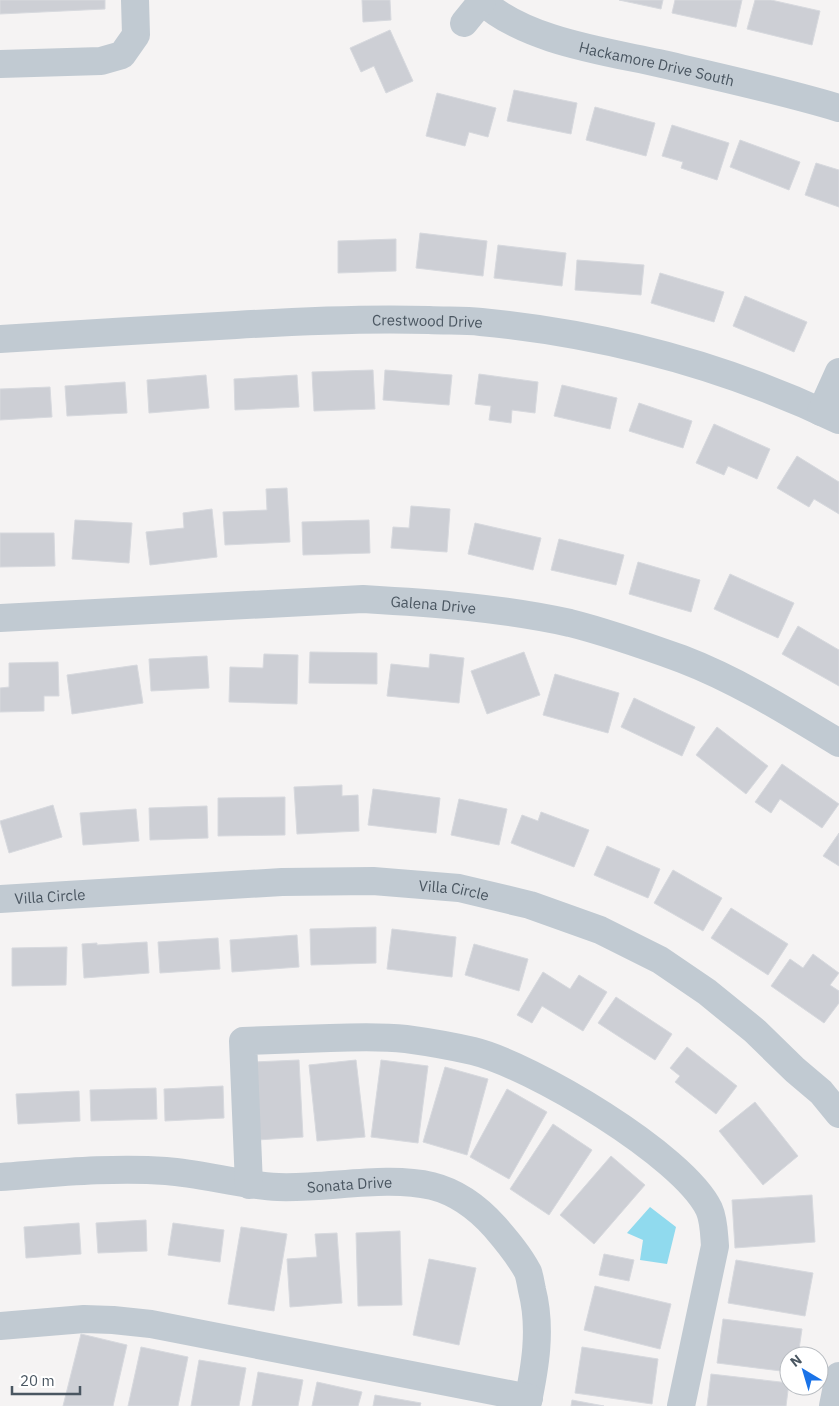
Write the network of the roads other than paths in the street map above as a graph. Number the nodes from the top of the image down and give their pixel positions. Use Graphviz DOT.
graph roads {
  1 [pos="136,0"];
  2 [pos="482,0"];
  3 [pos="464,23"];
  4 [pos="0,64"];
  5 [pos="839,108"];
  6 [pos="0,339"];
  7 [pos="839,372"];
  8 [pos="830,416"];
  9 [pos="0,618"];
  10 [pos="839,743"];
  11 [pos="0,899"];
  12 [pos="839,1114"];
  13 [pos="0,1177"];
  14 [pos="249,1185"];
  15 [pos="0,1326"];
  16 [pos="839,1376"];
  17 [pos="528,1402"];
  18 [pos="681,1406"];
  19 [pos="833,1406"];
  1 -- 4 [label="street"];
  2 -- 3 [label="street, Hackamore Drive South"];
  2 -- 5 [label="street, Hackamore Drive South"];
  6 -- 8 [label="street, Crestwood Drive"];
  7 -- 8 [label="street"];
  9 -- 10 [label="street, Galena Drive"];
  11 -- 12 [label="street, Villa Circle"];
  13 -- 14 [label="street, Sonata Drive"];
  14 -- 17 [label="street, Sonata Drive"];
  14 -- 18 [label="street"];
  15 -- 17 [label="street"];
  16 -- 19 [label="street"];
}
